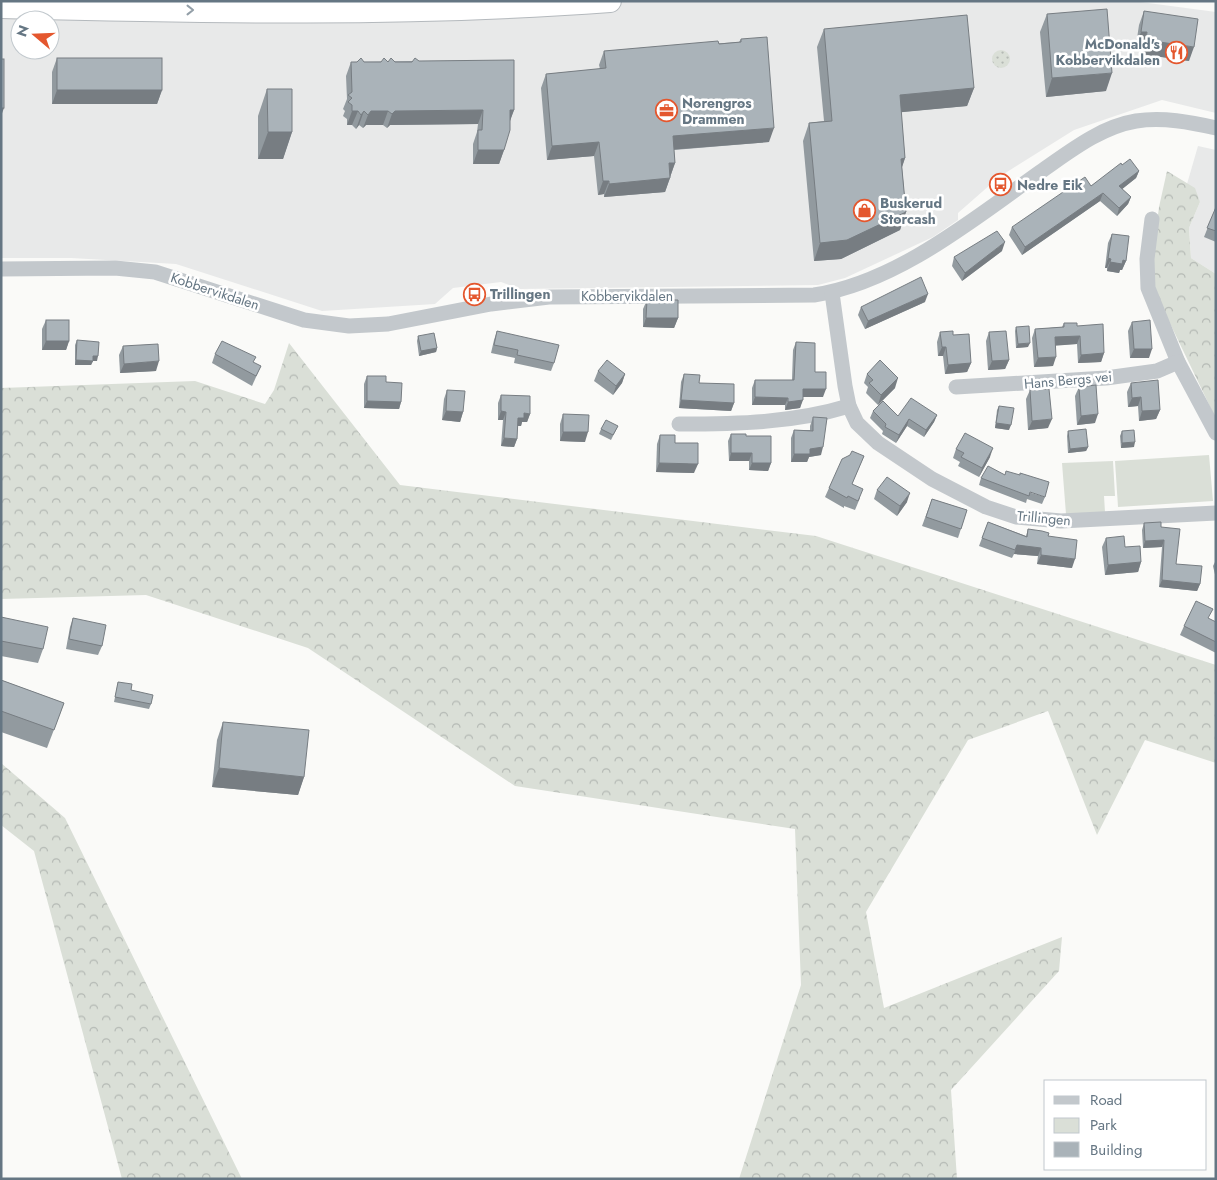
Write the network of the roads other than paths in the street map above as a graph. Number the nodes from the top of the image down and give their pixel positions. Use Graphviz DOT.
graph roads {
  1 [pos="610,1"];
  2 [pos="1,7"];
  3 [pos="1216,128"];
  4 [pos="1152,219"];
  5 [pos="1,269"];
  6 [pos="832,293"];
  7 [pos="1178,362"];
  8 [pos="956,387"];
  9 [pos="849,406"];
  10 [pos="679,424"];
  11 [pos="1216,434"];
  12 [pos="1216,513"];
  2 -- 1 [label="highway, one-way"];
  3 -- 6 [label="street, Kobbervikdalen"];
  4 -- 7 [label="street"];
  5 -- 6 [label="street, Kobbervikdalen"];
  6 -- 9 [label="street, Trillingen"];
  7 -- 8 [label="street, Hans Bergs vei"];
  7 -- 11 [label="street"];
  9 -- 10 [label="street"];
  9 -- 12 [label="street, Trillingen"];
}
